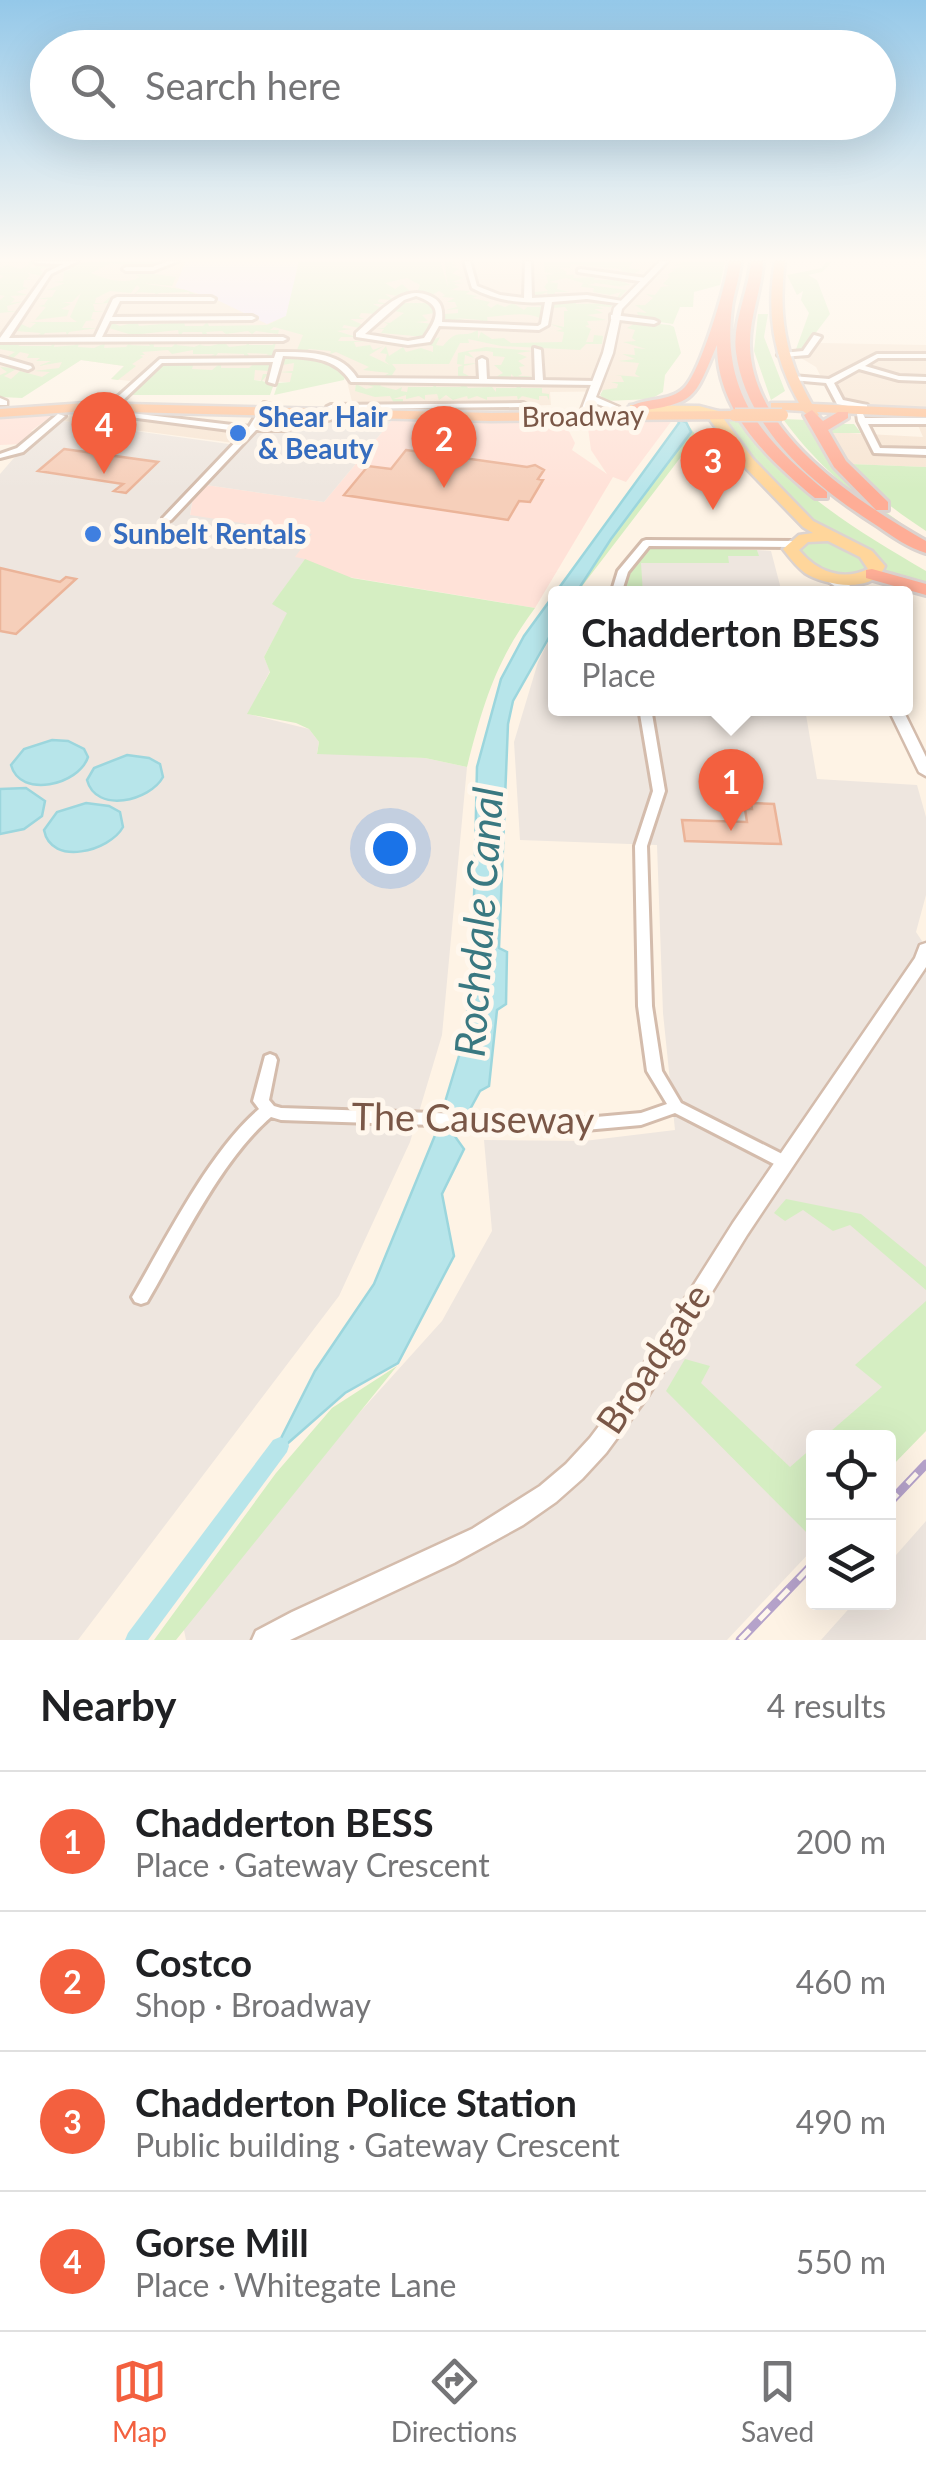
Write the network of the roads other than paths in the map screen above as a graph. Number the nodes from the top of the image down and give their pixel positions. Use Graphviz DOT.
graph roads {
  1 [pos="189,338"];
  2 [pos="283,338"];
  3 [pos="365,338"];
  4 [pos="430,338"];
  5 [pos="611,338"];
  6 [pos="711,338"];
  7 [pos="725,338"];
  8 [pos="745,338"];
  9 [pos="778,338"];
  10 [pos="820,339"];
  11 [pos="2,340"];
  12 [pos="97,340"];
  13 [pos="537,350"];
  14 [pos="782,354"];
  15 [pos="926,356"];
  16 [pos="278,357"];
  17 [pos="0,359"];
  18 [pos="482,360"];
  19 [pos="858,366"];
  20 [pos="28,368"];
  21 [pos="926,379"];
  22 [pos="482,380"];
  23 [pos="539,380"];
  24 [pos="831,381"];
  25 [pos="272,382"];
  26 [pos="595,383"];
  27 [pos="1,406"];
  28 [pos="798,406"];
  29 [pos="116,407"];
  30 [pos="698,407"];
  31 [pos="635,408"];
  32 [pos="583,409"];
  33 [pos="840,409"];
  34 [pos="350,414"];
  35 [pos="677,414"];
  36 [pos="926,415"];
  37 [pos="60,416"];
  38 [pos="861,418"];
  39 [pos="259,419"];
  40 [pos="926,452"];
  41 [pos="1,459"];
  42 [pos="168,518"];
  43 [pos="830,536"];
  44 [pos="926,536"];
  45 [pos="794,546"];
  46 [pos="926,548"];
  47 [pos="926,563"];
  48 [pos="861,584"];
  49 [pos="618,586"];
  50 [pos="646,716"];
  51 [pos="899,716"];
  52 [pos="926,772"];
  53 [pos="926,949"];
  54 [pos="270,1060"];
  55 [pos="676,1107"];
  56 [pos="269,1110"];
  57 [pos="784,1162"];
  58 [pos="142,1297"];
  59 [pos="265,1640"];
  1 -- 12 [label="street"];
  2 -- 16 [label="street"];
  3 -- 4 [label="street"];
  5 -- 26 [label="street"];
  6 -- 30 [label="highway"];
  7 -- 47 [label="highway"];
  8 -- 46 [label="highway"];
  9 -- 14 [label="highway"];
  10 -- 14 [label="street"];
  11 -- 12 [label="street"];
  13 -- 23 [label="street"];
  14 -- 28 [label="highway"];
  15 -- 19 [label="street"];
  16 -- 22 [label="street"];
  16 -- 25 [label="street"];
  16 -- 29 [label="street"];
  17 -- 20 [label="street"];
  18 -- 22 [label="street"];
  19 -- 21 [label="street"];
  19 -- 24 [label="street"];
  22 -- 23 [label="street"];
  23 -- 26 [label="street"];
  24 -- 28 [label="street"];
  24 -- 33 [label="street"];
  26 -- 32 [label="street"];
  27 -- 29 [label="highway, Broadway"];
  27 -- 39 [label="highway, Broadway"];
  28 -- 30 [label="highway, bridge"];
  28 -- 33 [label="highway"];
  28 -- 33 [label="highway"];
  28 -- 44 [label="highway"];
  29 -- 39 [label="highway, Broadway"];
  29 -- 39 [label="street"];
  30 -- 31 [label="highway"];
  30 -- 35 [label="main road"];
  30 -- 43 [label="main road"];
  30 -- 45 [label="main road"];
  31 -- 32 [label="highway, Broadway"];
  32 -- 34 [label="highway, Broadway"];
  32 -- 35 [label="highway, Broadway"];
  32 -- 39 [label="highway, Broadway"];
  33 -- 36 [label="highway"];
  33 -- 38 [label="highway"];
  34 -- 39 [label="highway, Broadway"];
  34 -- 39 [label="street"];
  36 -- 38 [label="highway"];
  37 -- 41 [label="street"];
  38 -- 40 [label="street"];
  39 -- 42 [label="street"];
  43 -- 45 [label="main road"];
  43 -- 48 [label="main road"];
  45 -- 48 [label="main road"];
  45 -- 49 [label="street"];
  50 -- 55 [label="street"];
  51 -- 52 [label="street"];
  53 -- 57 [label="street, Broadgate"];
  54 -- 56 [label="street"];
  55 -- 56 [label="street, The Causeway"];
  55 -- 57 [label="street"];
  56 -- 58 [label="street"];
  57 -- 59 [label="street, Broadgate"];
}
